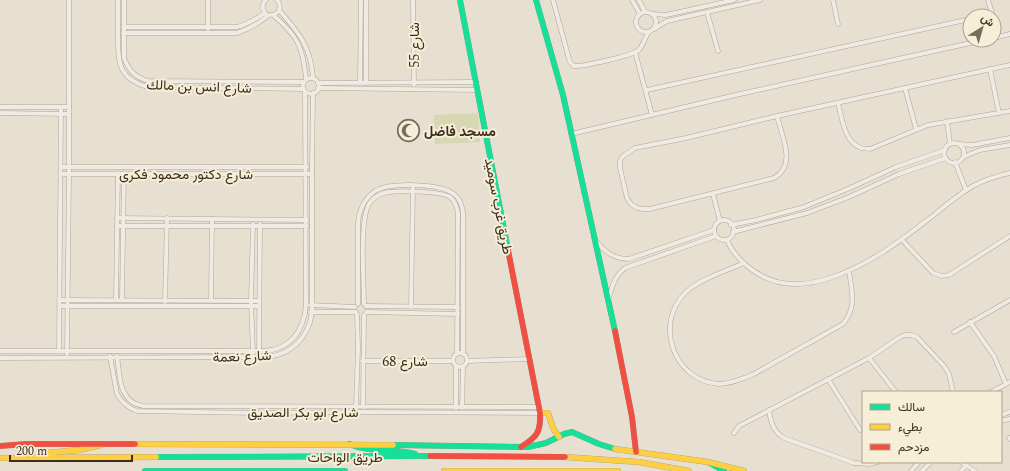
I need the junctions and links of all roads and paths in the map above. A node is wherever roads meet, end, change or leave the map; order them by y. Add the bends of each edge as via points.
1 (69, 0) edge
2 (118, 0) edge
3 (124, 0) edge
4 (208, 0) edge
5 (265, 0) edge
6 (284, 0) edge
7 (361, 0) edge
8 (366, 0) edge
9 (413, 0) edge
10 (460, 0) edge
11 (553, 0) edge
12 (632, 0) edge
13 (639, 0) edge
14 (734, 0) edge
15 (760, 0) edge
16 (833, 0) edge
17 (538, 1) edge
18 (278, 2) edge
19 (279, 10) junction
20 (645, 12) junction
21 (707, 12) junction
22 (269, 14) junction
23 (640, 14) junction
24 (652, 14) junction
25 (962, 21) edge
26 (838, 24) dead end
27 (118, 27) junction
28 (124, 28) junction
29 (208, 28) junction
30 (654, 29) junction
31 (118, 33) junction
32 (124, 33) junction
33 (648, 33) junction
34 (208, 34) junction
35 (962, 45) edge
36 (718, 51) dead end
37 (636, 52) junction
38 (1010, 65) edge
39 (990, 69) junction
40 (313, 78) junction
41 (305, 81) junction
42 (208, 82) junction
43 (476, 82) junction
44 (363, 83) junction
45 (414, 83) junction
46 (318, 86) junction
47 (208, 88) junction
48 (905, 88) junction
49 (363, 89) junction
50 (414, 89) junction
51 (304, 90) junction
52 (477, 90) junction
53 (647, 90) junction
54 (313, 93) junction
55 (838, 103) junction
56 (0, 107) edge
57 (61, 107) junction
58 (69, 107) junction
59 (1010, 111) edge
60 (0, 113) edge
61 (61, 113) junction
62 (999, 113) junction
63 (69, 114) junction
64 (652, 115) junction
65 (776, 116) junction
66 (947, 121) junction
67 (916, 129) junction
68 (571, 134) junction
69 (1010, 138) edge
70 (950, 144) junction
71 (959, 144) junction
72 (1010, 145) edge
73 (945, 150) junction
74 (946, 158) junction
75 (962, 158) junction
76 (955, 162) junction
77 (177, 166) junction
78 (61, 167) junction
79 (69, 167) junction
80 (306, 167) junction
81 (312, 167) junction
82 (118, 173) junction
83 (124, 173) junction
84 (1010, 173) edge
85 (61, 174) junction
86 (69, 174) junction
87 (178, 174) junction
88 (306, 174) junction
89 (312, 174) junction
90 (413, 186) junction
91 (437, 187) junction
92 (966, 190) junction
93 (412, 192) junction
94 (436, 193) junction
95 (713, 194) junction
96 (117, 218) junction
97 (123, 218) junction
98 (167, 218) junction
99 (212, 219) junction
100 (253, 219) junction
101 (260, 219) junction
102 (306, 220) junction
103 (311, 220) junction
104 (720, 221) junction
105 (458, 224) junction
106 (463, 224) junction
107 (732, 225) junction
108 (117, 226) junction
109 (123, 226) junction
110 (167, 226) junction
111 (212, 226) junction
112 (253, 226) junction
113 (260, 226) junction
114 (306, 226) junction
115 (311, 226) junction
116 (714, 230) junction
117 (733, 232) junction
118 (716, 236) junction
119 (1010, 236) edge
120 (726, 240) junction
121 (902, 240) junction
122 (596, 241) junction
123 (744, 263) junction
124 (849, 271) junction
125 (609, 298) junction
126 (68, 299) junction
127 (116, 299) junction
128 (122, 299) junction
129 (59, 300) junction
130 (165, 300) junction
131 (211, 300) junction
132 (1010, 300) edge
133 (252, 301) junction
134 (259, 301) junction
135 (306, 305) junction
136 (312, 305) junction
137 (357, 305) junction
138 (365, 305) junction
139 (59, 306) junction
140 (68, 306) junction
141 (252, 306) junction
142 (259, 306) junction
143 (165, 307) junction
144 (411, 307) junction
145 (457, 307) junction
146 (463, 308) junction
147 (305, 312) junction
148 (312, 312) junction
149 (356, 313) junction
150 (365, 313) junction
151 (457, 314) junction
152 (463, 314) junction
153 (970, 322) junction
154 (954, 332) dead end
155 (0, 351) edge
156 (59, 351) junction
157 (67, 351) junction
158 (109, 351) junction
159 (116, 351) junction
160 (259, 351) junction
161 (252, 352) junction
162 (457, 354) junction
163 (463, 354) junction
164 (59, 357) junction
165 (66, 357) junction
166 (110, 357) junction
167 (117, 357) junction
168 (0, 358) edge
169 (253, 358) junction
170 (259, 358) junction
171 (869, 358) junction
172 (529, 359) junction
173 (358, 361) junction
174 (364, 361) junction
175 (452, 361) junction
176 (467, 361) junction
177 (456, 367) junction
178 (463, 367) junction
179 (828, 379) junction
180 (1008, 383) edge
181 (895, 391) edge
182 (953, 391) edge
183 (993, 391) edge
184 (356, 406) junction
185 (363, 406) junction
186 (456, 406) junction
187 (462, 407) junction
188 (539, 410) junction
189 (769, 410) junction
190 (356, 412) junction
191 (364, 412) junction
192 (456, 412) junction
193 (462, 412) junction
194 (860, 430) dead end
195 (734, 433) dead end
196 (559, 437) junction
197 (101, 444) junction
198 (349, 444) junction
199 (0, 446) edge
200 (520, 447) junction
201 (636, 452) junction
202 (421, 456) junction
203 (25, 457) junction
204 (0, 458) edge
205 (708, 462) junction
206 (874, 463) edge
207 (918, 463) edge
208 (930, 463) edge
209 (962, 463) edge
210 (966, 466) junction
211 (145, 471) edge
212 (345, 471) edge
213 (444, 471) edge
214 (521, 471) edge
215 (609, 471) edge
216 (618, 471) edge
217 (688, 471) edge
218 (724, 471) edge
219 (744, 471) edge
220 (911, 471) edge
221 (922, 471) edge
222 (961, 471) edge
223 (976, 471) edge

1 - 58 street
2 - 27 street, شارع انس بن مالك
3 - 28 street, شارع انس بن مالك
4 - 29 street
5 - 22 street via 262,5
6 - 18 street
7 - 44 street
8 - 44 street
9 - 45 street, شارع 55
10 - 43 main road, طريق غرب سوميد
11 - 37 street via 572,64 578,66
12 - 23 street
13 - 20 street
14 - 24 street via 666,15
15 - 21 street
16 - 26 street
17 - 68 main road
18 - 19 street
19 - 22 street via 277,13
19 - 40 street via 305,43 312,62
20 - 23 street
20 - 24 street
21 - 30 street via 667,21
21 - 36 street
22 - 29 street via 237,27
22 - 34 street via 246,30 237,33
22 - 41 street via 290,31 300,46 305,62
23 - 33 street via 635,21 636,26 642,32
24 - 30 street via 656,21
25 - 53 street
27 - 28 street
27 - 31 street, شارع انس بن مالك
28 - 29 street
28 - 32 street, شارع انس بن مالك
29 - 34 street
30 - 33 street
31 - 32 street
31 - 47 street, شارع انس بن مالك via 122,69 138,84 148,87
32 - 34 street
32 - 42 street, شارع انس بن مالك via 124,58 133,74 140,79
33 - 37 street
35 - 64 street
37 - 53 street
38 - 39 street
39 - 48 street
39 - 62 street
40 - 41 street
40 - 46 street
41 - 42 street, شارع انس بن مالك
41 - 51 street
42 - 47 street
43 - 45 street
43 - 52 main road, طريق غرب سوميد
44 - 45 street
44 - 46 street
44 - 49 street
45 - 50 street, شارع 55
46 - 49 street
46 - 54 street
47 - 51 street, شارع انس بن مالك
48 - 55 street
48 - 67 street
49 - 50 street
50 - 52 street
51 - 54 street
51 - 80 street, شارع نعمة
52 - 172 main road, طريق غرب سوميد
53 - 64 street
54 - 81 street, شارع نعمة
55 - 65 street
55 - 67 street via 847,134 860,148 880,146
56 - 57 street
57 - 58 street
57 - 61 street
58 - 63 street
59 - 62 street
60 - 61 street
61 - 63 street
61 - 78 street
62 - 66 street
63 - 79 street
64 - 68 street
65 - 95 street via 787,161 780,174 766,181
65 - 95 street via 635,148 620,161 627,198 637,208 650,209
66 - 67 street
66 - 70 street
68 - 122 main road
69 - 71 street via 972,145
70 - 71 street
70 - 73 street
71 - 75 street via 963,149
72 - 75 street via 980,150
73 - 74 street
73 - 107 street via 896,167 804,207
74 - 76 street
74 - 117 street via 900,174 807,213
75 - 76 street
76 - 92 street
77 - 79 street, شارع دكتور محمود فكرى
77 - 80 street, شارع دكتور محمود فكرى
77 - 87 street
78 - 79 street, شارع دكتور محمود فكرى
78 - 85 street
79 - 86 street
80 - 81 street, شارع دكتور محمود فكرى
80 - 88 street, شارع نعمة
81 - 89 street, شارع نعمة
82 - 83 street, شارع دكتور محمود فكرى
82 - 86 street, شارع دكتور محمود فكرى
82 - 96 street
83 - 87 street, شارع دكتور محمود فكرى
83 - 97 street
84 - 92 street
85 - 86 street, شارع دكتور محمود فكرى
85 - 129 street
86 - 126 street
87 - 88 street, شارع دكتور محمود فكرى
88 - 89 street, شارع دكتور محمود فكرى
88 - 102 street, شارع نعمة
89 - 103 street, شارع نعمة
90 - 91 street
90 - 93 street
90 - 137 street via 383,188 372,194 364,204 357,227
91 - 94 street
91 - 106 street via 458,197 463,212
92 - 121 street
93 - 94 street
93 - 138 street via 384,193 377,196 369,205 364,228
93 - 144 street
94 - 105 street via 447,196 455,203
95 - 104 street
96 - 97 street
96 - 108 street
97 - 98 street
97 - 109 street
98 - 99 street
98 - 110 street
99 - 100 street
99 - 111 street
100 - 101 street
100 - 112 street
101 - 102 street
101 - 113 street
102 - 103 street
102 - 114 street, شارع نعمة
103 - 115 street, شارع نعمة
104 - 107 street
104 - 116 street
105 - 106 street
105 - 145 street
106 - 146 street
107 - 117 street
108 - 109 street
108 - 127 street
109 - 110 street
109 - 128 street
110 - 111 street
110 - 130 street
111 - 112 street
111 - 131 street
112 - 113 street
112 - 133 street
113 - 114 street
113 - 134 street
114 - 115 street
114 - 135 street, شارع نعمة
115 - 136 street, شارع نعمة
116 - 118 street
116 - 122 street via 629,259 609,254
117 - 120 street
118 - 120 street
118 - 125 street via 625,268 614,281
119 - 121 street via 949,275 942,276 933,273
120 - 123 street
121 - 124 street
122 - 125 main road
123 - 124 street via 766,278 796,284 811,283
123 - 124 street via 698,284 678,302 672,315 669,328 671,344 678,359 689,372 703,380 720,384 736,382 843,324 852,308
125 - 201 main road via 632,417
126 - 127 street
126 - 129 street
126 - 140 street
127 - 128 street
128 - 130 street
129 - 139 street
130 - 131 street
130 - 143 street
131 - 133 street
132 - 153 street
133 - 134 street
133 - 141 street
134 - 142 street
135 - 136 street
135 - 147 street, شارع نعمة
136 - 137 street
136 - 148 street, شارع نعمة
137 - 138 street
137 - 149 street
138 - 144 street
138 - 150 street
139 - 140 street
139 - 156 street
140 - 143 street
140 - 157 street
141 - 142 street
141 - 143 street
141 - 161 street
142 - 160 street
144 - 145 street
145 - 146 street
145 - 151 street
146 - 152 street
147 - 148 street
147 - 160 street, شارع نعمة via 299,331 290,342 277,349
148 - 149 street
148 - 170 street, شارع نعمة via 306,332 296,345 278,355
149 - 150 street
149 - 173 street
150 - 151 street
150 - 174 street
151 - 152 street
151 - 162 street
152 - 163 street
153 - 154 street
153 - 180 street via 994,356
155 - 156 street, شارع نعمة
156 - 157 street, شارع نعمة
156 - 164 street
157 - 158 street, شارع نعمة
157 - 165 street
158 - 159 street, شارع نعمة
158 - 166 street, شارع ابو بكر الصديق
159 - 161 street, شارع نعمة
159 - 167 street, شارع ابو بكر الصديق
160 - 161 street, شارع نعمة
160 - 170 street
161 - 169 street
162 - 163 street
162 - 175 street
163 - 176 street
164 - 165 street, شارع نعمة
164 - 168 street, شارع نعمة
165 - 166 street, شارع نعمة
166 - 167 street, شارع نعمة
166 - 190 street, شارع ابو بكر الصديق via 117,394 123,403 138,411
167 - 169 street, شارع نعمة
167 - 184 street, شارع ابو بكر الصديق via 123,392 131,402 139,405
169 - 170 street, شارع نعمة
171 - 179 street
171 - 181 street
171 - 182 street via 900,337 917,337 944,366
172 - 176 street
172 - 188 main road, طريق غرب سوميد
173 - 174 street, شارع 68
173 - 184 street
174 - 175 street, شارع 68
174 - 185 street
175 - 177 street
176 - 178 street
177 - 178 street
177 - 186 street
178 - 187 street
179 - 189 street
179 - 194 street
180 - 183 street
184 - 185 street, شارع ابو بكر الصديق
184 - 190 street
185 - 186 street, شارع ابو بكر الصديق
185 - 191 street
186 - 187 street, شارع ابو بكر الصديق
186 - 192 street
187 - 188 street, شارع ابو بكر الصديق
187 - 193 street
188 - 193 street, شارع ابو بكر الصديق
188 - 196 main road via 548,413
188 - 200 main road, طريق غرب سوميد via 538,434
189 - 195 street via 739,426
189 - 206 street via 772,426 784,438 854,463
190 - 191 street, شارع ابو بكر الصديق
191 - 192 street, شارع ابو بكر الصديق
192 - 193 street, شارع ابو بكر الصديق
196 - 200 main road via 540,445
196 - 201 main road via 575,433 603,446
197 - 198 main road
197 - 199 main road
197 - 203 main road via 84,449
198 - 200 main road
198 - 202 main road via 366,450 407,451
201 - 205 main road
202 - 203 main road, طريق الواحات
202 - 217 main road, طريق الواحات via 598,458
203 - 204 main road, طريق الواحات
205 - 218 main road
205 - 219 main road
207 - 220 street
208 - 221 street
209 - 210 street
210 - 222 street
210 - 223 street
211 - 212 main road, طريق الواحات
213 - 214 main road
214 - 215 main road
215 - 216 main road

